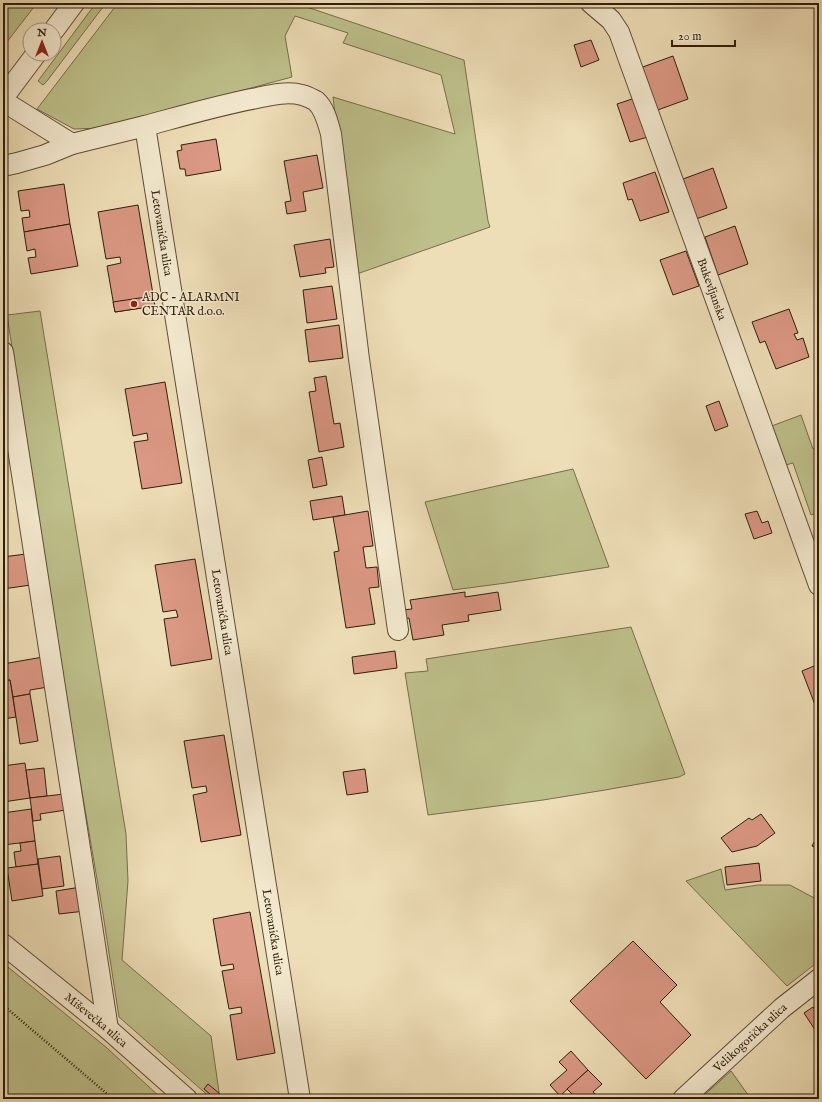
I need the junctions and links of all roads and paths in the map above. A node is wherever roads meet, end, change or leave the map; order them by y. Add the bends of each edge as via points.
1 (74, 3) edge
2 (591, 3) edge
3 (60, 22) edge
4 (30, 62) edge
5 (3, 100) edge
6 (145, 126) junction
7 (72, 144) junction
8 (3, 166) edge
9 (3, 352) edge
10 (819, 584) edge
11 (398, 630) dead end
12 (4, 940) edge
13 (819, 978) edge
14 (3, 1005) edge
15 (108, 1029) junction
16 (113, 1099) edge
17 (187, 1099) edge
18 (300, 1099) edge
19 (683, 1099) edge

1 - 3 street
2 - 10 street, Bukevljanska via 611,20 619,32
4 - 5 street
5 - 7 street
6 - 7 street
6 - 11 street via 200,110 275,94 302,94 309,97 317,102 327,118
6 - 18 street, Letovanićka ulica
7 - 8 street via 45,155
9 - 15 street
12 - 15 street, Miševečka ulica
13 - 19 street, Velikogorička ulica via 782,1008
14 - 16 path
15 - 17 street, Miševečka ulica

